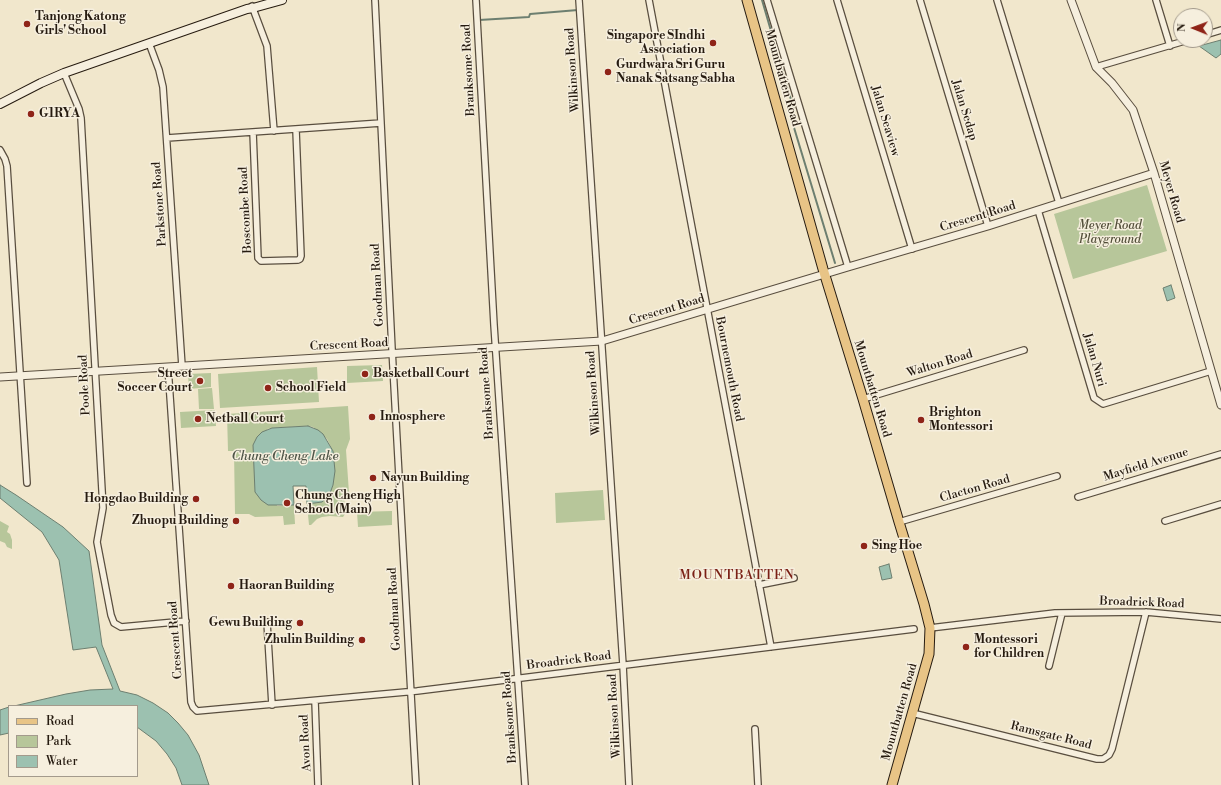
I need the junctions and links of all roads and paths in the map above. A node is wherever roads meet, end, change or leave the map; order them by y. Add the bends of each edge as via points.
1 (266, 0) edge
2 (282, 0) edge
3 (375, 0) edge
4 (476, 0) edge
5 (579, 0) edge
6 (649, 0) edge
7 (747, 0) edge
8 (767, 0) edge
9 (837, 0) edge
10 (920, 0) edge
11 (997, 0) edge
12 (1071, 0) edge
13 (1156, 0) edge
14 (250, 7) junction
15 (149, 43) junction
16 (1173, 45) edge
17 (1170, 46) junction
18 (1096, 68) junction
19 (64, 73) junction
20 (0, 104) edge
21 (381, 123) junction
22 (296, 130) junction
23 (274, 131) junction
24 (253, 132) junction
25 (167, 138) junction
26 (0, 150) edge
27 (1154, 173) junction
28 (1059, 203) junction
29 (1038, 210) junction
30 (988, 226) junction
31 (912, 248) junction
32 (848, 266) junction
33 (825, 274) junction
34 (707, 310) junction
35 (602, 341) junction
36 (495, 348) junction
37 (1024, 350) dead end
38 (392, 354) junction
39 (182, 366) junction
40 (168, 367) junction
41 (96, 371) junction
42 (1211, 371) junction
43 (20, 376) junction
44 (0, 377) edge
45 (863, 399) junction
46 (1221, 405) edge
47 (1221, 454) edge
48 (1057, 476) dead end
49 (27, 483) dead end
50 (1078, 497) dead end
51 (1221, 504) edge
52 (1165, 521) dead end
53 (899, 522) junction
54 (794, 578) dead end
55 (759, 585) junction
56 (1146, 612) junction
57 (1062, 613) junction
58 (1221, 619) edge
59 (186, 621) junction
60 (267, 622) dead end
61 (930, 628) junction
62 (914, 629) dead end
63 (771, 647) junction
64 (623, 665) junction
65 (1049, 666) dead end
66 (518, 679) junction
67 (411, 691) junction
68 (315, 701) junction
69 (272, 705) junction
70 (203, 711) joint
71 (912, 713) junction
72 (755, 729) dead end
73 (318, 785) edge
74 (416, 785) edge
75 (525, 785) edge
76 (629, 785) edge
77 (758, 785) edge
78 (892, 785) edge

1 - 14 main road
2 - 14 main road
3 - 21 street, Goodman Road
4 - 36 street, Branksome Road
5 - 35 street, Wilkinson Road
6 - 34 street, Bournemouth Road
7 - 33 main road, Mountbatten Road
8 - 32 street, Mountbatten Road
9 - 31 street, Jalan Seaview
10 - 30 street, Jalan Sedap
11 - 28 street
12 - 18 street, Meyer Road
13 - 17 street
14 - 15 main road
14 - 23 street via 267,46
15 - 19 main road
15 - 25 street, Parkstone Road via 162,79
16 - 17 street
17 - 18 street
18 - 27 street, Meyer Road via 1112,83 1133,110
19 - 20 main road
19 - 41 street, Poole Road via 81,118
21 - 22 street
21 - 38 street, Goodman Road
22 - 23 street
22 - 24 street, Boscombe Road via 301,256 298,260 262,261 258,258
23 - 24 street
24 - 25 street
25 - 39 street, Parkstone Road
26 - 43 street via 7,166
27 - 28 street, Crescent Road
27 - 42 street, Meyer Road
28 - 29 street, Crescent Road
29 - 30 street, Crescent Road
29 - 42 street, Jalan Nuri via 1094,398 1104,404
30 - 31 street, Crescent Road
31 - 32 street, Crescent Road
32 - 33 street, Crescent Road
33 - 34 street, Crescent Road
33 - 45 main road, Mountbatten Road
34 - 35 street, Crescent Road
34 - 55 street, Bournemouth Road
35 - 36 street, Crescent Road
35 - 64 street, Wilkinson Road
36 - 38 street, Crescent Road
36 - 66 street, Branksome Road
37 - 45 street, Walton Road
38 - 39 street, Crescent Road
38 - 67 street, Goodman Road
39 - 40 street, Crescent Road
40 - 41 street, Crescent Road
40 - 59 street, Crescent Road
41 - 43 street, Crescent Road
41 - 59 street, Poole Road via 103,508 98,542 112,620 121,627
42 - 46 street, Meyer Road
43 - 44 street, Crescent Road
43 - 49 street
45 - 53 main road, Mountbatten Road
47 - 50 street, Mayfield Avenue
48 - 53 street, Clacton Road
51 - 52 street
53 - 61 main road, Mountbatten Road
54 - 55 street
55 - 63 street, Bournemouth Road
56 - 57 street, Broadrick Road
56 - 58 street, Broadrick Road
56 - 71 street, Ramsgate Road via 1112,749 1103,759
57 - 61 street, Broadrick Road
57 - 65 street
59 - 70 street, Crescent Road via 191,705
60 - 69 street
61 - 71 main road, Mountbatten Road via 929,654
62 - 63 street, Broadrick Road
63 - 64 street, Broadrick Road
64 - 66 street, Broadrick Road
64 - 76 street, Wilkinson Road
66 - 67 street, Broadrick Road
66 - 75 street, Branksome Road
67 - 68 street, Broadrick Road
67 - 74 street, Goodman Road
68 - 69 street, Broadrick Road
68 - 73 street, Avon Road
69 - 70 street, Broadrick Road
71 - 78 main road, Mountbatten Road
72 - 77 street

